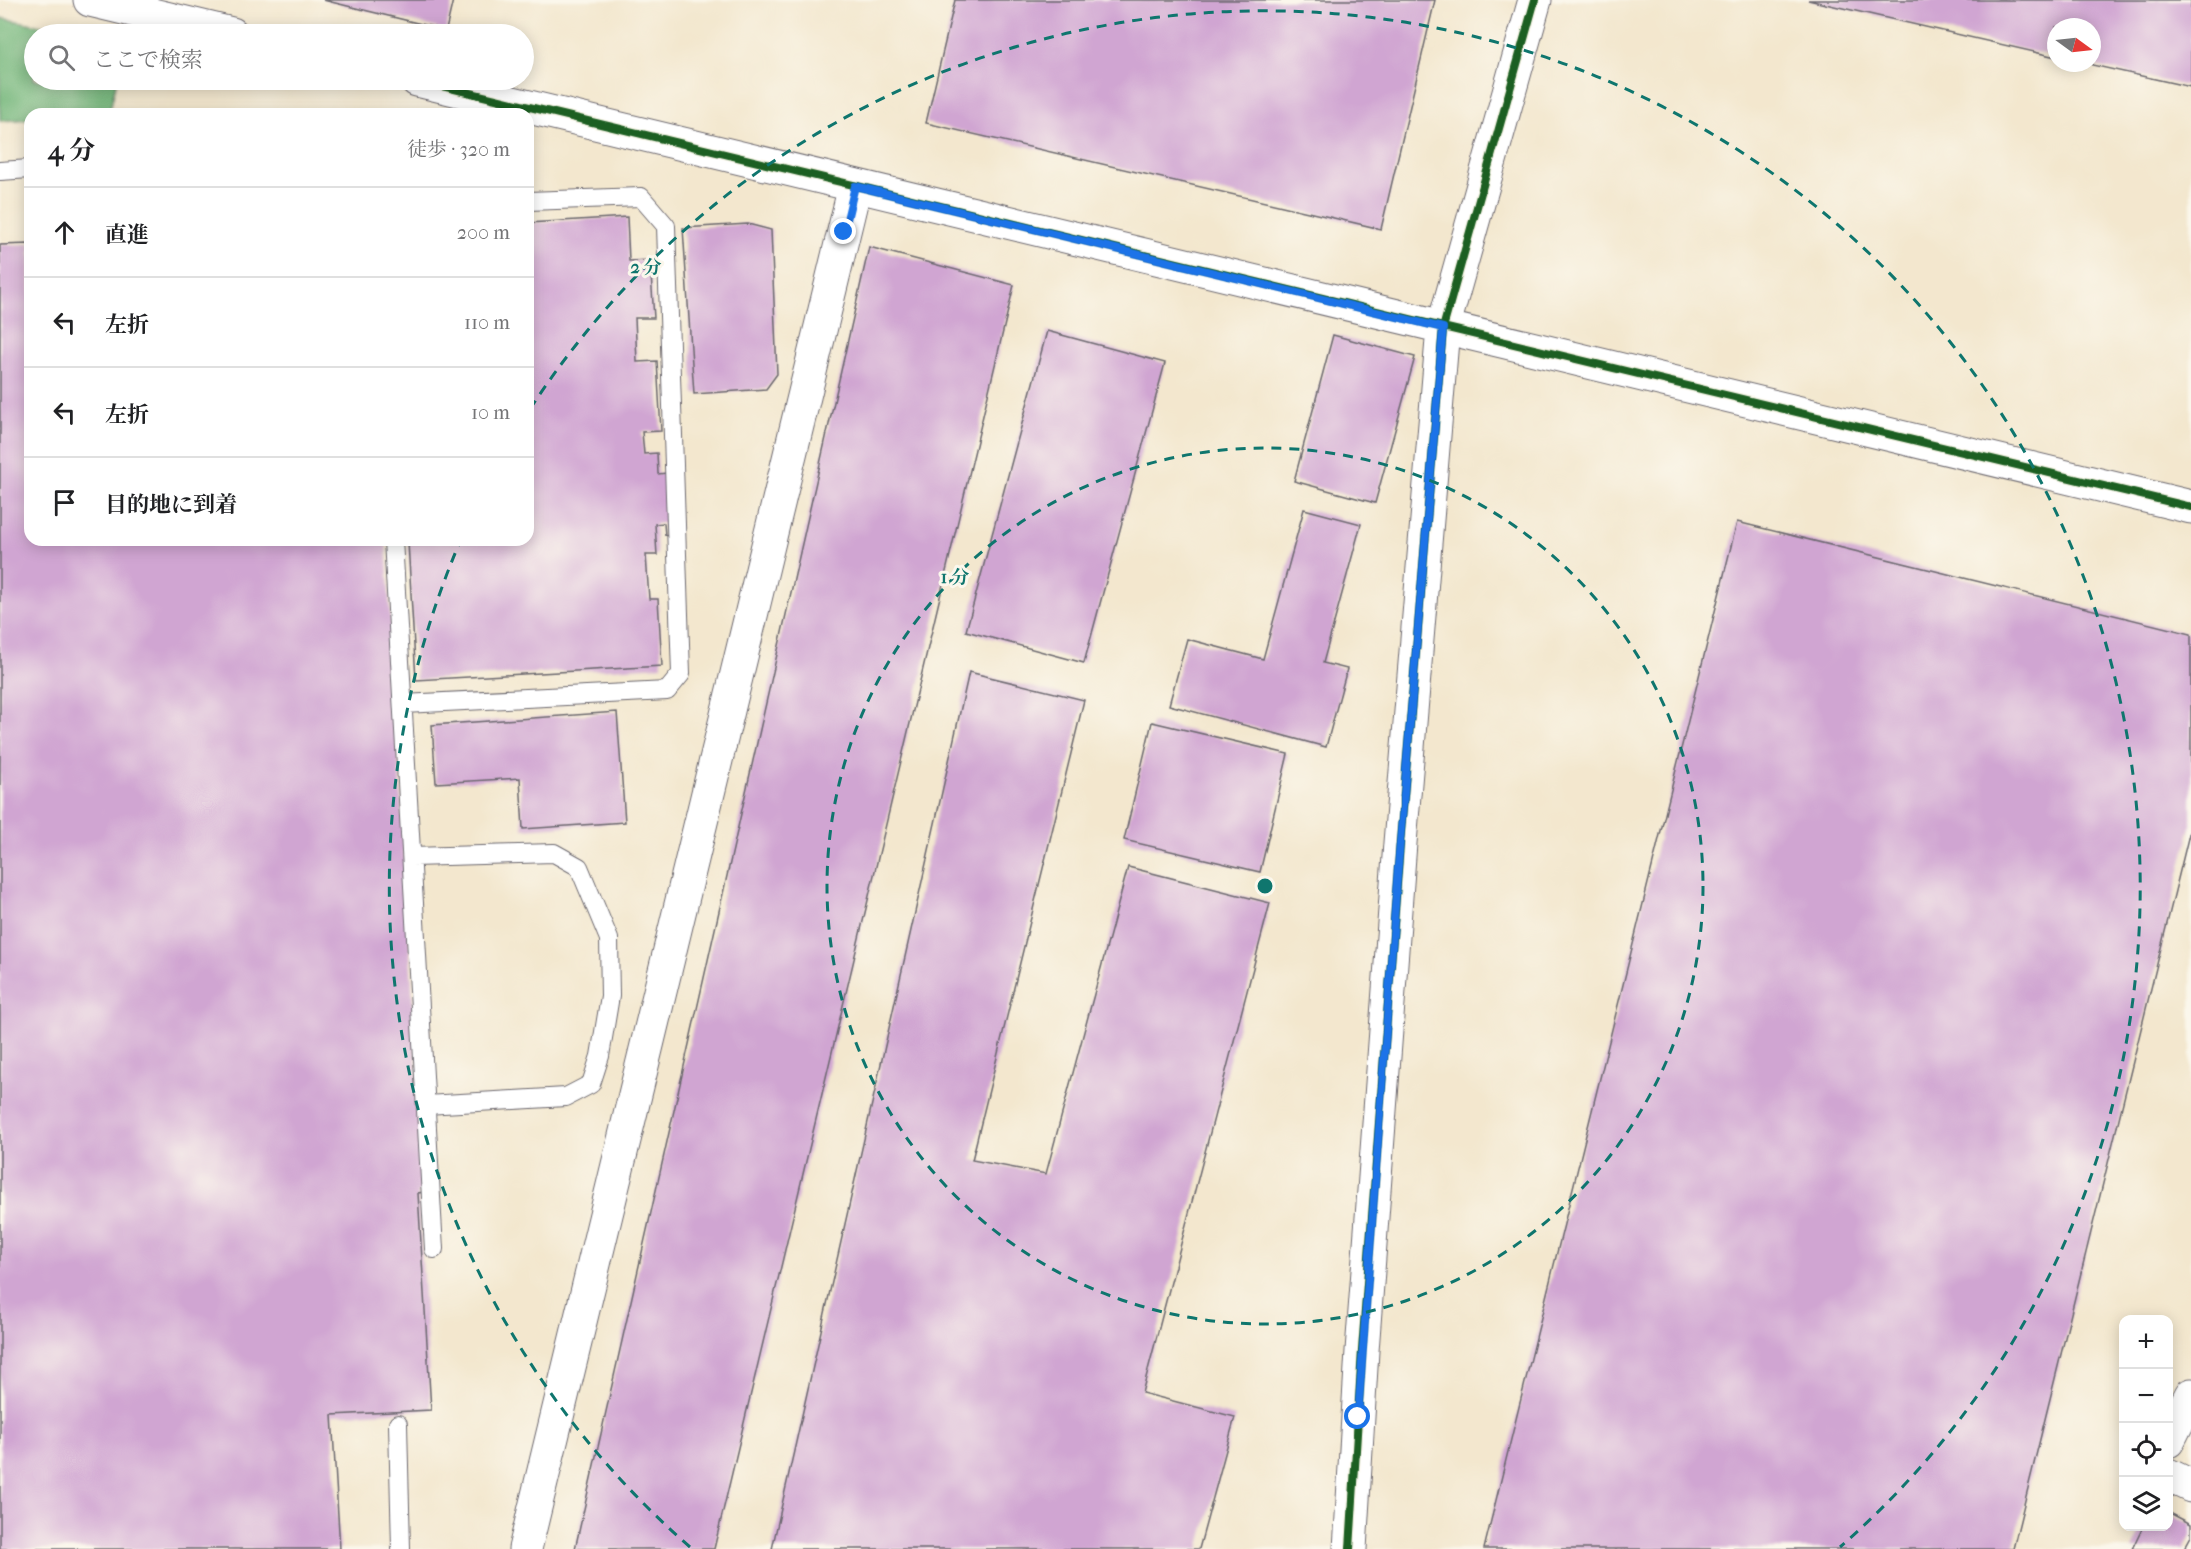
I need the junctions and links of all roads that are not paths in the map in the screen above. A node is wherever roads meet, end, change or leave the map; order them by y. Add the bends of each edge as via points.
1 (90, 0) edge
2 (1535, 0) edge
3 (190, 24) edge
4 (458, 90) edge
5 (533, 108) edge
6 (534, 108) edge
7 (24, 170) edge
8 (0, 171) edge
9 (855, 186) junction
10 (534, 201) edge
11 (1443, 328) junction
12 (2191, 507) edge
13 (393, 546) edge
14 (403, 704) junction
15 (412, 857) junction
16 (426, 1105) junction
17 (434, 1249) dead end
18 (2191, 1395) edge
19 (398, 1424) dead end
20 (2173, 1433) edge
21 (2173, 1477) edge
22 (2191, 1486) edge
23 (401, 1549) edge
24 (525, 1549) edge
25 (1350, 1549) edge

1 - 3 street
2 - 11 street
4 - 5 street
6 - 9 street
7 - 8 lane
9 - 11 street
9 - 24 street
10 - 14 lane via 641,197 666,226 681,674 667,691
11 - 12 street
11 - 25 street via 1397,879
13 - 14 lane
14 - 15 lane
15 - 16 lane
15 - 16 lane via 554,853 579,867 609,939 610,996 591,1084 566,1097
16 - 17 lane
18 - 20 street
19 - 23 lane
21 - 22 street

